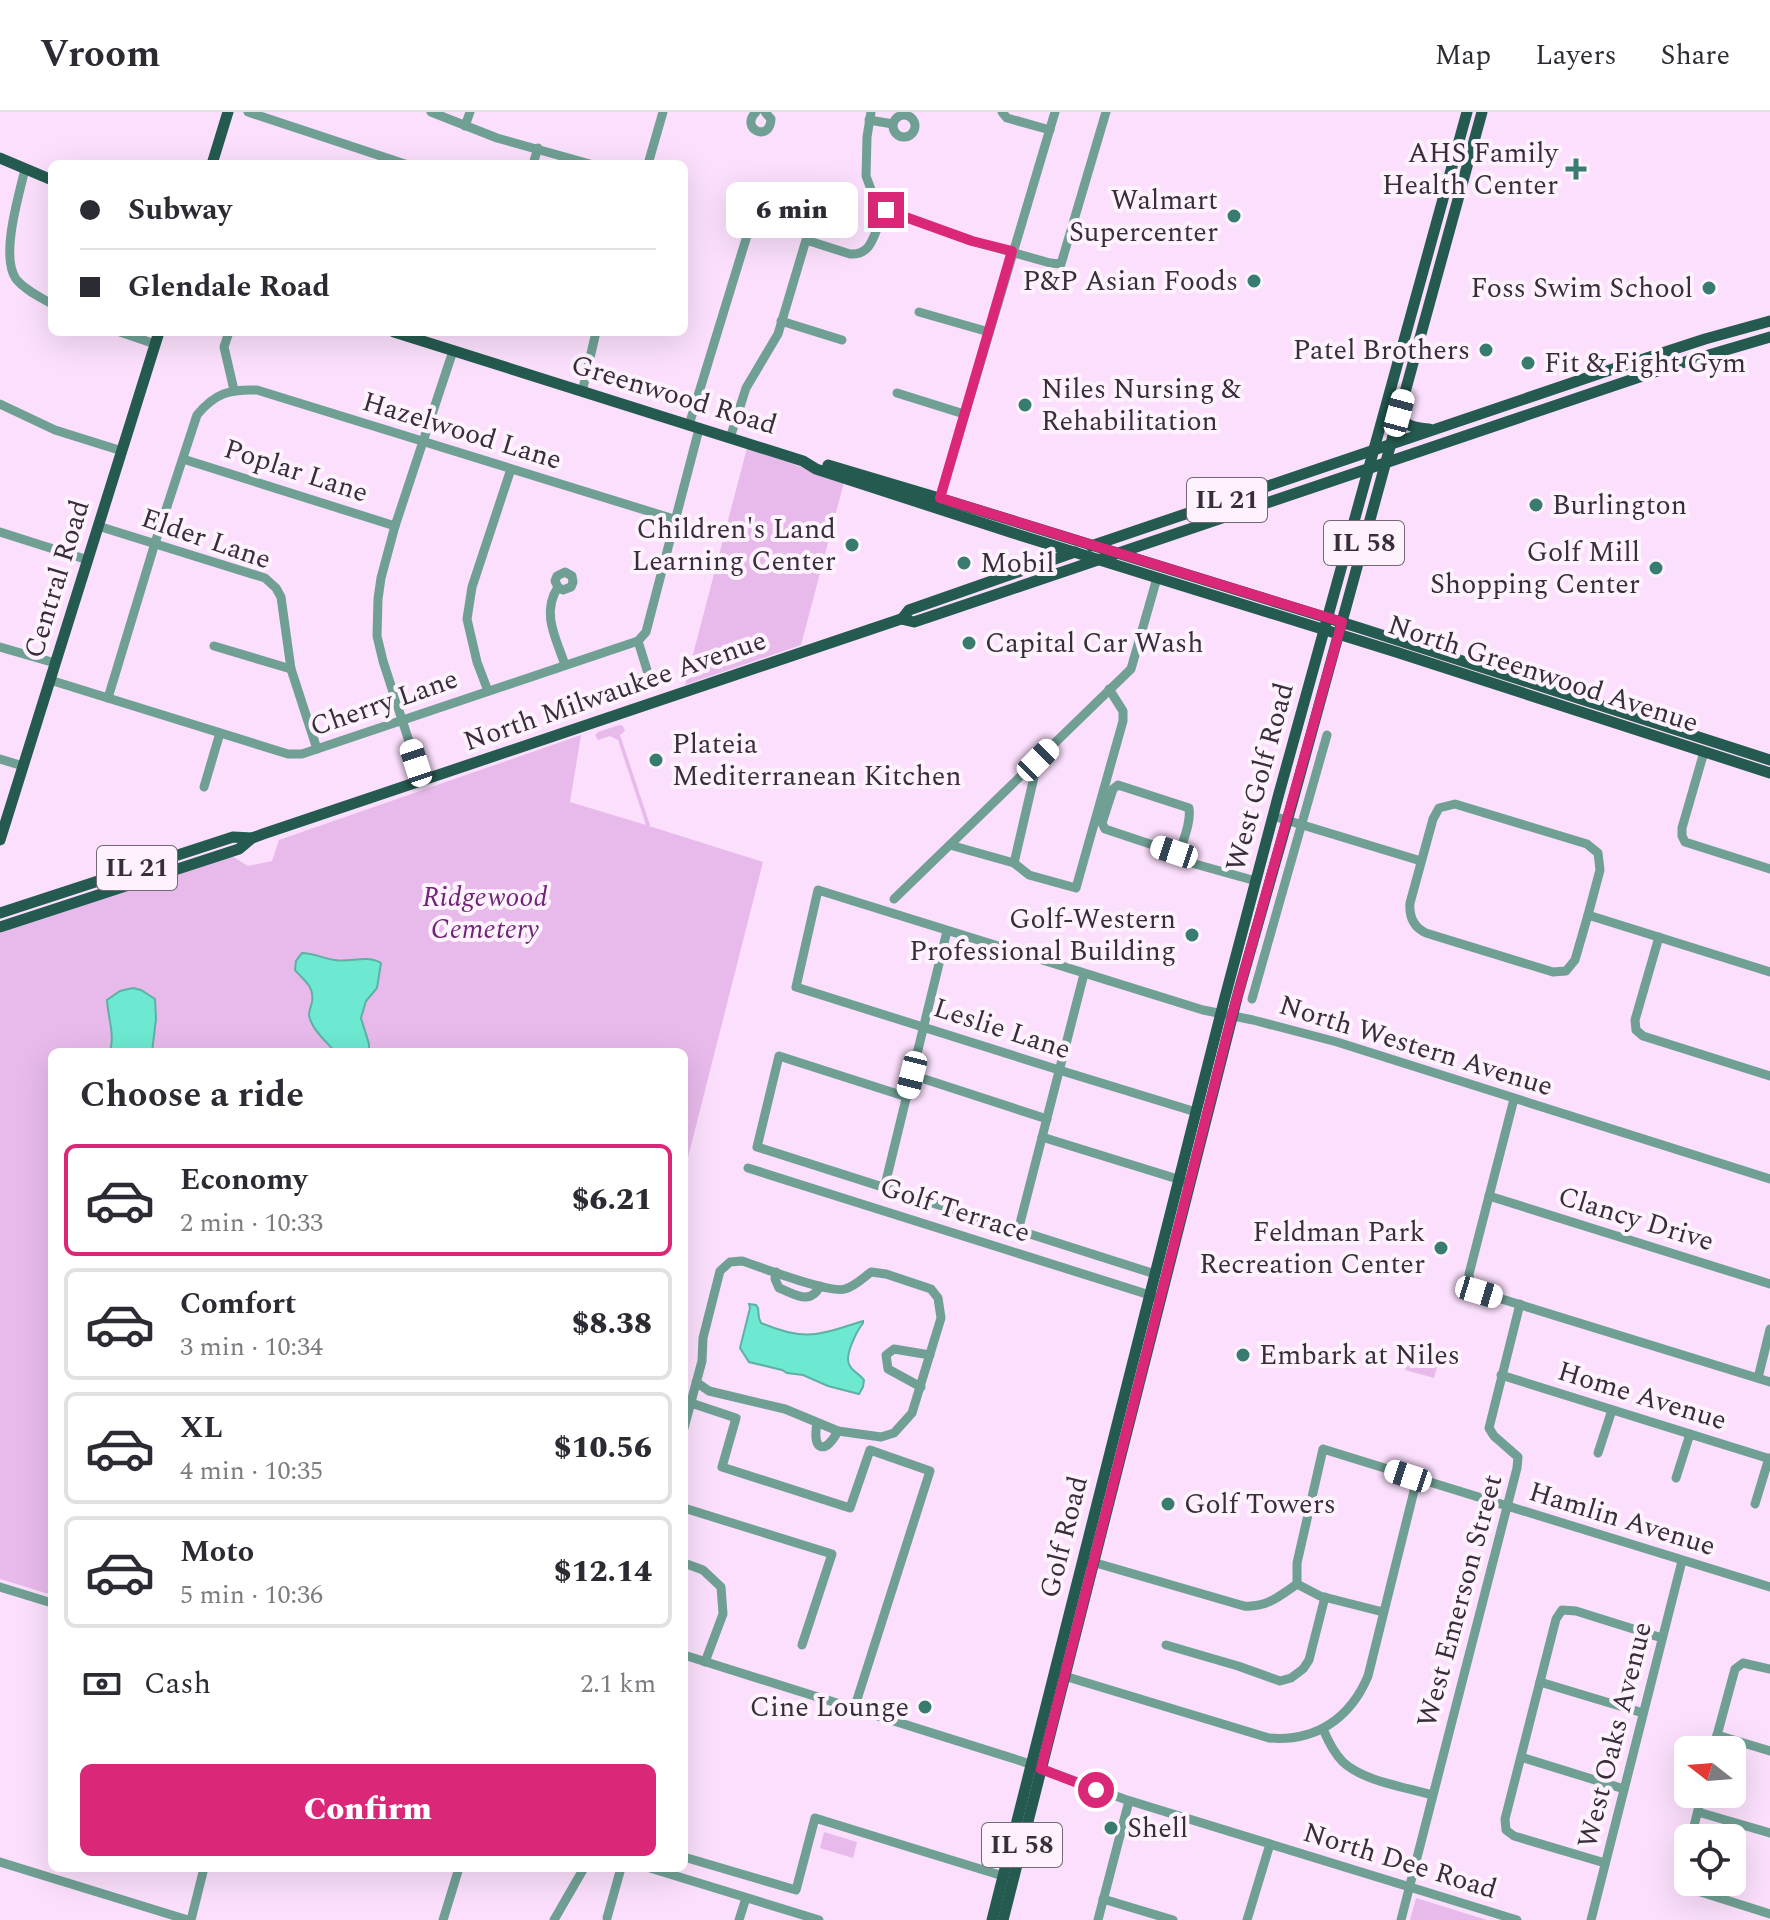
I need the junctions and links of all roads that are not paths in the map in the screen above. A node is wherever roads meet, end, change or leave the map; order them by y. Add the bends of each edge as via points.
1 (225, 112) edge
2 (248, 112) edge
3 (431, 112) edge
4 (470, 112) edge
5 (663, 112) edge
6 (756, 112) edge
7 (765, 112) edge
8 (1002, 112) edge
9 (1055, 112) edge
10 (1106, 112) edge
11 (1467, 112) edge
12 (1482, 112) edge
13 (870, 116) edge
14 (893, 124) dead end
15 (465, 126) junction
16 (1050, 130) junction
17 (538, 148) junction
18 (0, 158) edge
19 (213, 160) edge
20 (393, 160) edge
21 (534, 160) edge
22 (577, 160) edge
23 (649, 160) edge
24 (25, 169) junction
25 (48, 178) edge
26 (761, 190) dead end
27 (886, 210) junction
28 (1012, 251) junction
29 (48, 301) edge
30 (919, 312) dead end
31 (781, 321) junction
32 (1770, 321) edge
33 (989, 332) junction
34 (132, 336) edge
35 (158, 336) edge
36 (228, 336) edge
37 (409, 336) edge
38 (595, 336) edge
39 (1770, 337) edge
40 (842, 340) dead end
41 (155, 344) junction
42 (453, 351) junction
43 (583, 388) dead end
44 (234, 390) junction
45 (897, 393) dead end
46 (0, 404) edge
47 (1399, 413) junction
48 (964, 414) junction
49 (694, 427) junction
50 (1434, 430) junction
51 (730, 438) junction
52 (424, 443) junction
53 (1391, 444) junction
54 (1374, 450) junction
55 (122, 451) junction
56 (183, 459) junction
57 (803, 461) junction
58 (1386, 463) junction
59 (511, 469) junction
60 (1369, 469) junction
61 (940, 498) junction
62 (677, 520) junction
63 (98, 526) junction
64 (395, 526) junction
65 (0, 532) edge
66 (1035, 540) junction
67 (155, 543) junction
68 (1150, 543) junction
69 (1093, 546) junction
70 (1074, 552) junction
71 (1118, 554) junction
72 (88, 560) junction
73 (1099, 560) junction
74 (1042, 563) junction
75 (1157, 572) junction
76 (558, 587) dead end
77 (1348, 600) junction
78 (902, 619) junction
79 (1298, 621) junction
80 (1326, 624) junction
81 (1340, 628) junction
82 (1360, 628) junction
83 (638, 641) junction
84 (1374, 645) junction
85 (214, 646) dead end
86 (0, 647) edge
87 (1318, 652) junction
88 (55, 663) junction
89 (565, 665) junction
90 (291, 669) junction
91 (1328, 671) junction
92 (50, 680) junction
93 (651, 683) dead end
94 (1109, 689) junction
95 (488, 691) junction
96 (108, 698) junction
97 (402, 720) junction
98 (220, 733) junction
99 (1327, 735) dead end
100 (317, 749) junction
101 (1704, 752) junction
102 (0, 759) edge
103 (1038, 760) junction
104 (1770, 760) edge
105 (416, 763) dead end
106 (23, 766) junction
107 (1770, 773) edge
108 (204, 787) dead end
109 (1273, 816) junction
110 (1287, 820) junction
111 (1302, 824) junction
112 (252, 838) junction
113 (0, 840) edge
114 (950, 845) junction
115 (1179, 855) junction
116 (1421, 861) junction
117 (1014, 863) junction
118 (1770, 869) edge
119 (1256, 881) junction
120 (894, 899) dead end
121 (0, 913) edge
122 (1588, 915) junction
123 (0, 927) edge
124 (947, 931) junction
125 (1659, 937) junction
126 (1770, 972) edge
127 (1084, 974) junction
128 (796, 987) joint
129 (1252, 999) dead end
130 (1226, 1014) junction
131 (923, 1027) junction
132 (1059, 1070) junction
133 (912, 1075) junction
134 (1770, 1076) edge
135 (907, 1097) junction
136 (1514, 1099) junction
137 (1196, 1112) junction
138 (1047, 1119) junction
139 (1042, 1137) junction
140 (748, 1168) dead end
141 (1770, 1179) edge
142 (1184, 1181) junction
143 (884, 1189) junction
144 (1489, 1196) junction
145 (1018, 1231) junction
146 (776, 1272) junction
147 (1155, 1274) junction
148 (1770, 1284) edge
149 (820, 1286) junction
150 (1155, 1297) junction
151 (1520, 1304) junction
152 (1770, 1329) edge
153 (930, 1355) junction
154 (1501, 1375) junction
155 (1758, 1378) junction
156 (696, 1382) junction
157 (1770, 1382) edge
158 (921, 1387) junction
159 (691, 1403) junction
160 (1612, 1410) junction
161 (688, 1414) edge
162 (817, 1423) junction
163 (838, 1431) junction
164 (1690, 1434) junction
165 (1598, 1453) dead end
166 (1109, 1457) joint
167 (1770, 1459) edge
168 (1676, 1478) dead end
169 (1417, 1479) junction
170 (1755, 1504) dead end
171 (1508, 1506) junction
172 (688, 1509) edge
173 (1088, 1560) junction
174 (1682, 1561) junction
175 (688, 1564) edge
176 (1297, 1584) junction
177 (0, 1587) edge
178 (1770, 1587) edge
179 (1325, 1597) junction
180 (48, 1602) edge
181 (1383, 1612) junction
182 (1065, 1629) joint
183 (1662, 1638) junction
184 (802, 1645) dead end
185 (1166, 1645) dead end
186 (688, 1656) edge
187 (705, 1662) junction
188 (1770, 1669) edge
189 (1060, 1675) junction
190 (1540, 1682) junction
191 (854, 1709) junction
192 (1643, 1713) junction
193 (1323, 1729) junction
194 (1717, 1735) joint
195 (1770, 1751) edge
196 (1521, 1757) junction
197 (1036, 1767) junction
198 (1624, 1789) junction
199 (1432, 1795) junction
200 (1129, 1801) junction
201 (1699, 1808) edge
202 (1698, 1812) junction
203 (1695, 1824) edge
204 (1770, 1833) edge
205 (1270, 1844) junction
206 (688, 1858) edge
207 (0, 1862) edge
208 (1605, 1863) junction
209 (203, 1872) edge
210 (458, 1872) edge
211 (582, 1872) edge
212 (620, 1872) edge
213 (663, 1872) edge
214 (1003, 1876) junction
215 (1409, 1887) junction
216 (1711, 1896) edge
217 (746, 1898) junction
218 (1103, 1899) junction
219 (1770, 1914) edge
220 (607, 1918) dead end
221 (189, 1920) edge
222 (443, 1920) edge
223 (554, 1920) edge
224 (739, 1920) edge
225 (819, 1920) edge
226 (992, 1920) edge
227 (1003, 1920) edge
228 (1098, 1920) edge
229 (1173, 1920) edge
230 (1247, 1920) edge
231 (1401, 1920) edge
232 (1517, 1920) edge
233 (1591, 1920) edge

1 - 19 main road
2 - 20 street
3 - 15 street
4 - 15 street
5 - 23 street
6 - 7 street via 750,123 760,132 771,125
8 - 16 street
9 - 16 street
10 - 28 street via 1061,264
11 - 54 main road, West Golf Road / IL 58
12 - 47 main road, West Golf Road / IL 58
13 - 14 street
13 - 27 street via 866,176
15 - 17 street
16 - 28 street
17 - 21 street
17 - 22 street
18 - 24 main road
24 - 25 main road
24 - 29 street via 9,260 16,278
26 - 49 street
27 - 28 street
27 - 31 street via 869,248 857,255 806,240
28 - 33 street
30 - 33 street
31 - 40 street
31 - 51 street via 746,388
32 - 50 main road, North Milwaukee Avenue / IL 21
33 - 48 street
34 - 41 street
35 - 41 main road, Central Road
36 - 44 street via 224,347
37 - 42 main road, Greenwood Road
38 - 43 street
39 - 58 main road, North Milwaukee Avenue / IL 21
41 - 55 main road, Central Road
42 - 49 main road, Greenwood Road
42 - 52 street
44 - 52 street, Hazelwood Lane via 257,390
44 - 56 street via 207,402 197,415
45 - 48 street
46 - 55 street via 55,430
47 - 50 main road via 1410,426
47 - 53 main road, West Golf Road / IL 58
48 - 61 street
49 - 51 main road, Greenwood Road
49 - 62 street
50 - 53 main road, North Milwaukee Avenue / IL 21
51 - 57 main road, Greenwood Road
52 - 59 street, Hazelwood Lane
52 - 64 street
53 - 54 main road, North Milwaukee Avenue / IL 21
53 - 58 main road, West Golf Road / IL 58
54 - 60 main road, West Golf Road / IL 58
54 - 69 main road, North Milwaukee Avenue / IL 21
55 - 63 main road, Central Road
56 - 64 street, Poplar Lane
56 - 67 street
57 - 61 main road, North Greenwood Avenue
57 - 66 main road, North Greenwood Avenue
58 - 60 main road, North Milwaukee Avenue / IL 21
58 - 77 main road, West Golf Road / IL 58
59 - 62 street, Hazelwood Lane
59 - 95 street via 472,587 467,619
60 - 68 main road, North Milwaukee Avenue / IL 21
60 - 80 main road, West Golf Road / IL 58
61 - 69 main road, North Greenwood Avenue
62 - 83 street via 646,632
63 - 67 street, Elder Lane
63 - 72 main road, Central Road
64 - 97 street via 381,578 377,636
65 - 72 street
66 - 70 main road, North Greenwood Avenue
66 - 74 main road via 1044,550
67 - 90 street, Elder Lane via 265,578 276,588
67 - 96 street
68 - 71 main road, North Milwaukee Avenue / IL 21
68 - 75 main road via 1149,558
69 - 70 main road, North Milwaukee Avenue / IL 21
69 - 71 main road, North Greenwood Avenue
70 - 73 main road, North Greenwood Avenue
70 - 74 main road, North Milwaukee Avenue / IL 21
71 - 73 main road, North Milwaukee Avenue / IL 21
71 - 75 main road, North Greenwood Avenue
72 - 88 main road, Central Road
73 - 75 main road, North Greenwood Avenue
73 - 78 main road, North Milwaukee Avenue / IL 21 via 914,622
74 - 78 main road, North Milwaukee Avenue / IL 21 via 909,610
75 - 79 main road, North Greenwood Avenue
75 - 80 main road, North Greenwood Avenue
75 - 94 street via 1132,668
76 - 89 street via 549,618
77 - 81 main road, West Golf Road / IL 58
77 - 82 main road
78 - 112 main road, North Milwaukee Avenue
79 - 80 main road, North Greenwood Avenue
79 - 87 main road
80 - 81 main road, North Greenwood Avenue
80 - 87 main road, West Golf Road / IL 58
81 - 82 main road, North Greenwood Avenue
81 - 84 main road, North Greenwood Avenue
81 - 91 main road, West Golf Road / IL 58
82 - 104 main road, North Greenwood Avenue
83 - 89 street, Cherry Lane
83 - 93 street
84 - 91 main road via 1345,644
84 - 101 main road, North Greenwood Avenue
85 - 90 street
86 - 88 street
87 - 109 main road, West Golf Road / IL 58
88 - 92 main road, Central Road
89 - 95 street, Cherry Lane
90 - 100 street, Elder Lane
91 - 110 main road, West Golf Road / IL 58
92 - 96 street, Cherry Lane
92 - 106 main road, Central Road
94 - 103 street
94 - 117 street via 1123,711 1123,721 1076,888 1029,875
95 - 97 street, Cherry Lane
96 - 98 street, Cherry Lane
97 - 100 street, Cherry Lane
97 - 105 street
98 - 100 street, Cherry Lane via 288,754
98 - 108 street
99 - 111 street
101 - 107 main road, North Greenwood Avenue
101 - 118 street via 1682,828 1685,842
102 - 106 street
103 - 114 street
103 - 117 street
106 - 113 main road, Central Road
109 - 110 street
109 - 119 main road, West Golf Road / IL 58
110 - 111 street
110 - 130 main road, West Golf Road / IL 58
111 - 116 street
111 - 129 street
112 - 121 main road, IL 21 via 233,837
112 - 123 main road, IL 21 via 239,849
114 - 117 street
114 - 120 street
115 - 115 street via 1105,829 1102,823 1113,789 1118,785 1189,808
115 - 119 street
116 - 122 street via 1409,911 1426,933 1559,973 1575,960
116 - 122 street via 1435,813 1455,804 1587,844 1600,860
119 - 130 main road, West Golf Road / IL 58
122 - 125 street
124 - 127 street, North Western Avenue
124 - 128 street, North Western Avenue via 818,890
124 - 131 street
125 - 126 street
125 - 134 street via 1636,1030
127 - 130 street, North Western Avenue
127 - 132 street
128 - 131 street, Leslie Lane
130 - 136 street, North Western Avenue via 1337,1042
130 - 137 main road, West Golf Road / IL 58
130 - 142 main road, West Golf Road / IL 58
131 - 132 street, Leslie Lane
131 - 133 street
132 - 137 street, Leslie Lane
132 - 138 street
133 - 135 street
133 - 138 street
135 - 143 street
135 - 143 street via 779,1056 757,1147
136 - 141 street, North Western Avenue
136 - 144 street
137 - 142 main road, West Golf Road / IL 58
138 - 139 street
139 - 142 street
139 - 145 street
140 - 150 street, Golf Terrace
142 - 147 main road, West Golf Road / IL 58
142 - 150 main road, West Golf Road / IL 58
143 - 145 street
144 - 148 street, Clancy Drive
144 - 151 street via 1470,1285
145 - 147 street
146 - 149 street
146 - 149 street via 776,1286 801,1296 814,1297
146 - 156 street via 742,1261 730,1262 720,1271
147 - 150 main road, West Golf Road / IL 58
149 - 153 street via 842,1291 871,1272 931,1289 941,1318
150 - 166 main road, West Golf Road / IL 58
150 - 173 main road, West Golf Road / IL 58
151 - 154 street, West Emerson Street
151 - 155 street
152 - 155 street
153 - 158 street
153 - 158 street via 894,1349 886,1355 888,1369
154 - 160 street, Home Avenue
154 - 171 street, West Emerson Street via 1489,1428 1518,1457
155 - 157 street
156 - 159 street
156 - 162 street via 709,1391 785,1409
158 - 163 street via 912,1413 894,1433 881,1437
159 - 161 street
159 - 191 street via 736,1418 722,1467 850,1508 870,1450 930,1471
160 - 164 street, Home Avenue
160 - 165 street
162 - 163 street
162 - 163 street via 815,1442 822,1447
164 - 167 street, Home Avenue
164 - 168 street
166 - 173 main road, Golf Road / IL 58
167 - 170 street
169 - 171 street, Hamlin Avenue
169 - 176 street, Hamlin Avenue via 1323,1449
169 - 181 street
171 - 174 street, Hamlin Avenue
171 - 199 street, West Emerson Street
172 - 184 street via 832,1554
173 - 176 street via 1244,1606 1265,1604
173 - 182 main road, Golf Road / IL 58
173 - 189 main road, West Golf Road / IL 58
174 - 178 street, Hamlin Avenue
174 - 183 street, West Oaks Avenue
175 - 187 street via 721,1587 723,1614
176 - 179 street
177 - 180 street
179 - 181 street
179 - 185 street via 1309,1660 1291,1678 1280,1681
181 - 193 street via 1363,1689
182 - 189 main road, West Golf Road / IL 58
183 - 190 street via 1562,1610
183 - 192 street, West Oaks Avenue
186 - 187 street, North Dee Road
187 - 191 street, North Dee Road
188 - 194 street via 1738,1665
189 - 193 street via 1269,1738 1290,1739
189 - 197 main road, West Golf Road / IL 58
190 - 192 street
190 - 196 street
191 - 197 street, North Dee Road
192 - 198 street, West Oaks Avenue
193 - 199 street via 1351,1768
194 - 195 street
196 - 198 street
196 - 208 street via 1506,1830
197 - 200 street, North Dee Road
197 - 214 main road, West Golf Road / IL 58
197 - 227 main road, West Golf Road / IL 58
198 - 208 street, West Oaks Avenue
199 - 215 street, West Emerson Street
200 - 205 street, North Dee Road
200 - 218 street
201 - 202 street
202 - 203 street
202 - 204 street
205 - 215 street, North Dee Road
205 - 230 street, North Dee Road
206 - 214 street via 796,1890 815,1818
207 - 221 street
208 - 233 street, West Oaks Avenue
209 - 221 street
210 - 222 street
211 - 223 street
212 - 220 street
213 - 217 street
214 - 226 main road, West Golf Road / IL 58
215 - 231 street, West Emerson Street
215 - 232 street, North Dee Road
216 - 219 street
217 - 224 street
217 - 225 street
218 - 228 street
218 - 229 street

